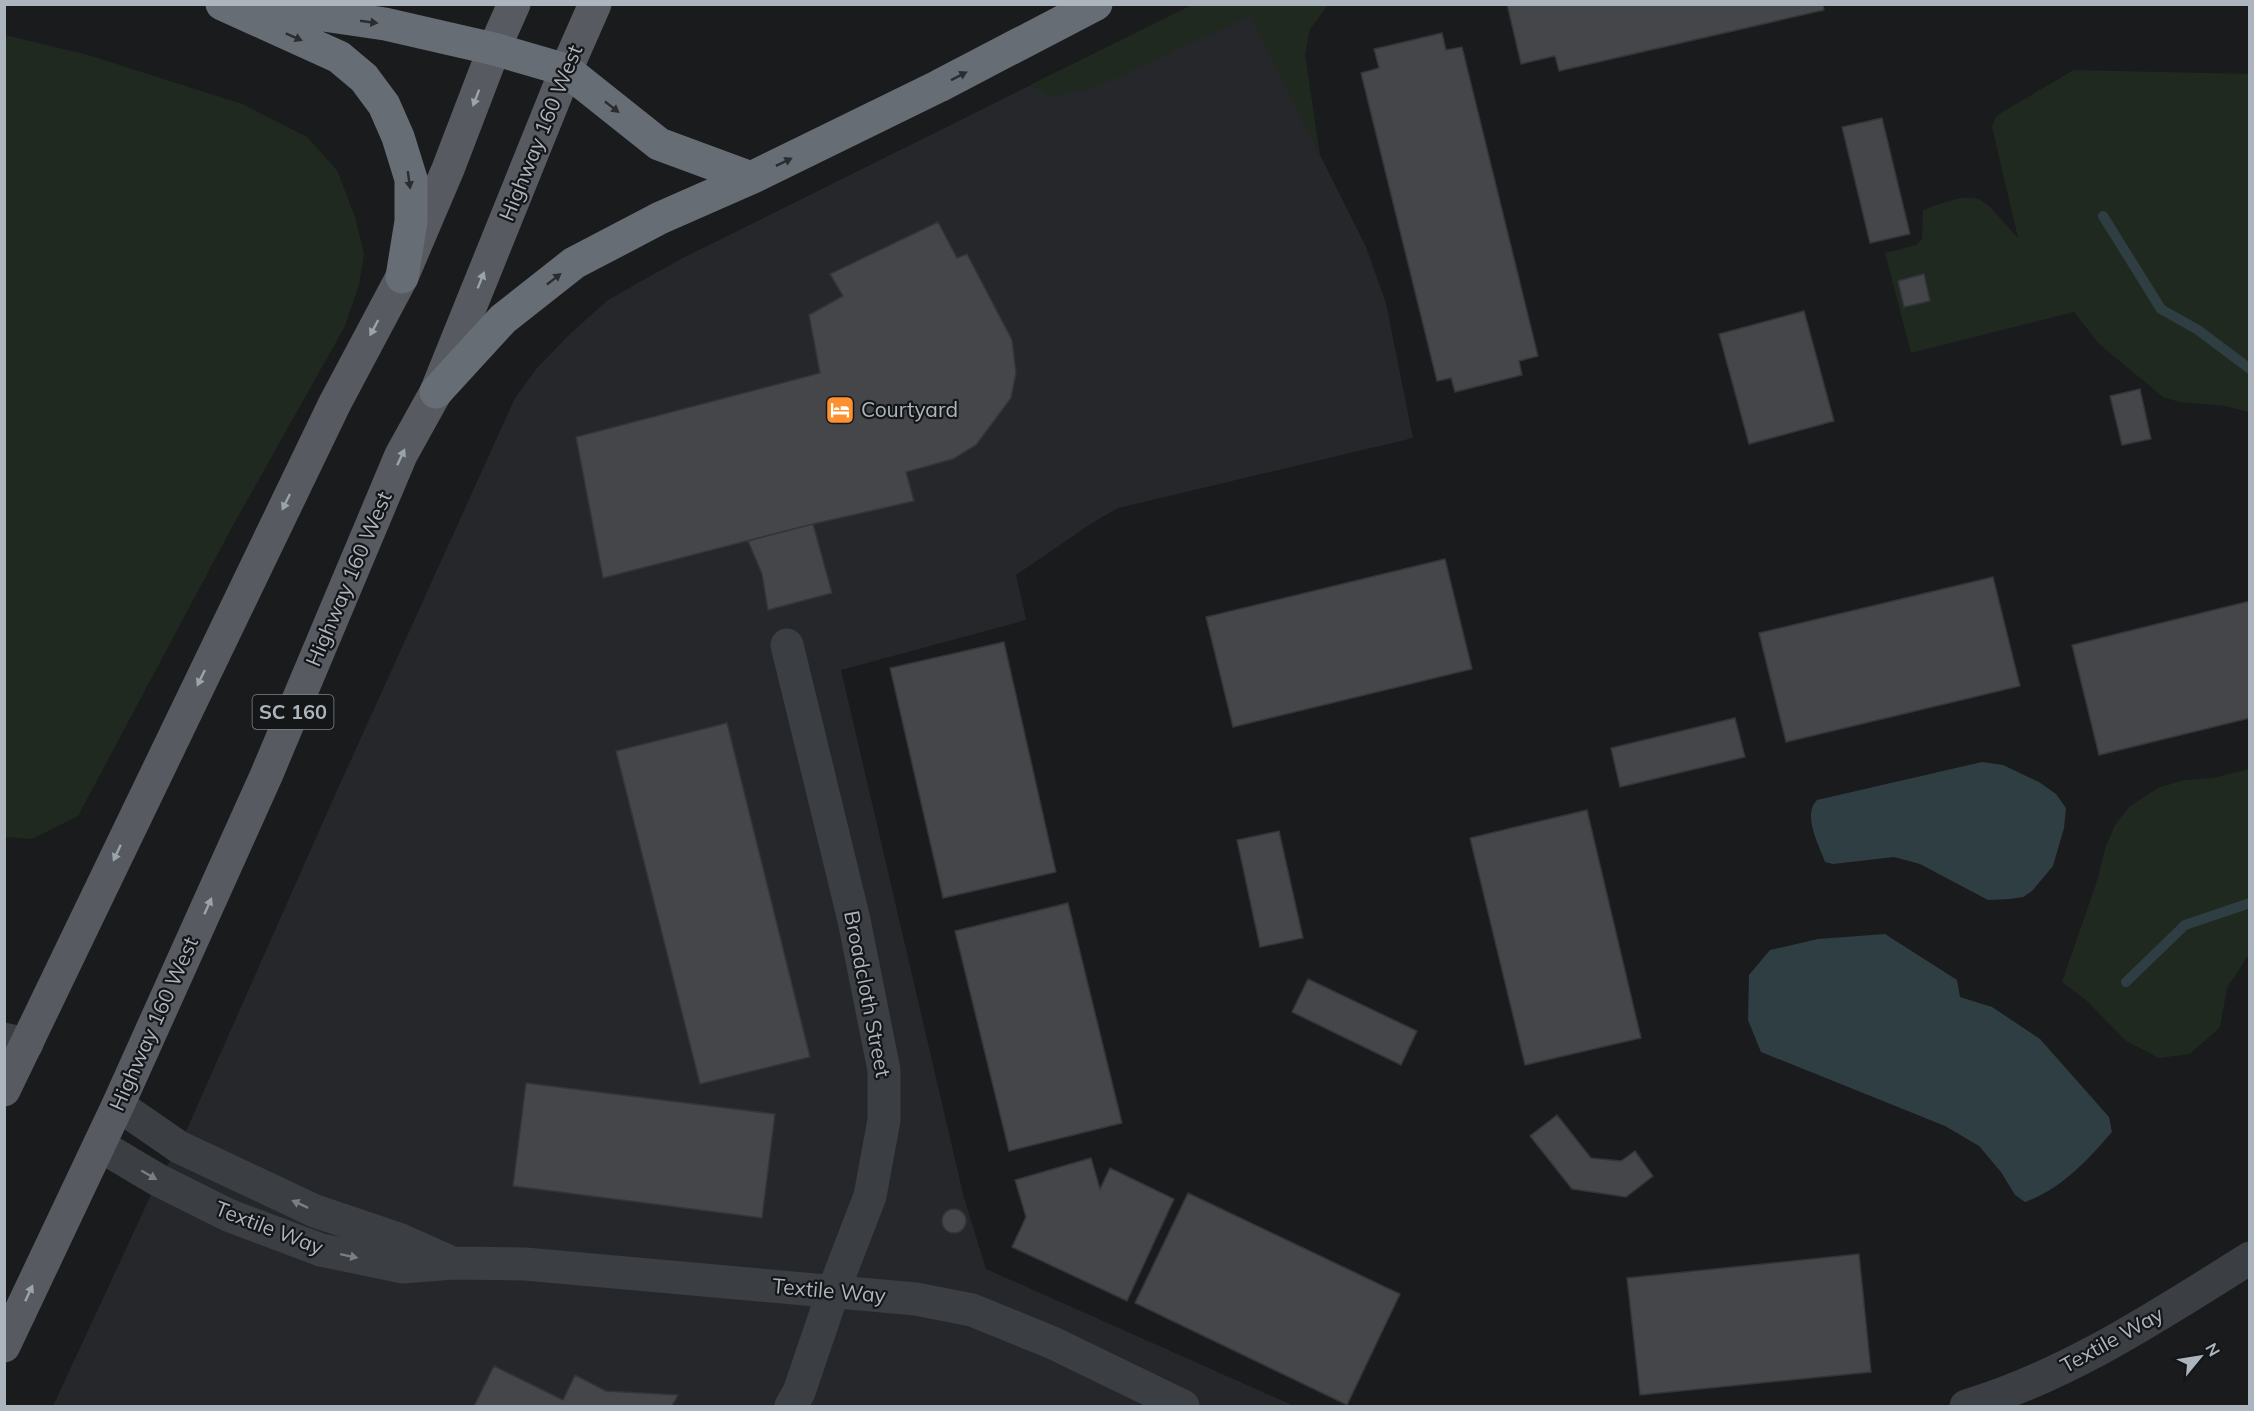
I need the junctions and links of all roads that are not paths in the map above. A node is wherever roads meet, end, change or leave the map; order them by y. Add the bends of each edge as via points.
1 (222, 4) edge
2 (249, 4) edge
3 (514, 4) edge
4 (595, 4) edge
5 (1096, 4) edge
6 (494, 49) junction
7 (566, 70) junction
8 (751, 178) junction
9 (402, 277) junction
10 (436, 392) junction
11 (788, 645) dead end
12 (16, 1042) edge
13 (4, 1090) edge
14 (118, 1106) junction
15 (99, 1145) junction
16 (2250, 1258) edge
17 (453, 1263) junction
18 (833, 1292) junction
19 (4, 1346) edge
20 (790, 1407) edge
21 (1183, 1407) edge
22 (1966, 1407) edge

1 -> 9 highway via 339,57 364,78 384,105 411,179 411,221
2 -> 6 highway via 385,24
3 - 6 main road
4 - 7 main road, Highway 160 West
8 -> 5 highway
6 - 7 highway
6 -> 9 main road
7 -> 8 highway via 659,144
10 -> 7 main road, Highway 160 West / SC 160
10 -> 8 highway via 503,319 574,263 660,218
9 -> 12 main road via 335,402 138,809
14 -> 10 main road, Highway 160 West / SC 160 via 266,776 401,455
11 - 18 street, Broadcloth Street via 854,920 884,1070 884,1120 870,1196
12 - 13 main road
14 - 15 main road, Highway 160 West / SC 160
17 -> 14 street, Textile Way via 401,1240 315,1212 178,1147
15 -> 17 street, Textile Way via 228,1215 321,1250 403,1267
19 -> 15 main road, Highway 160 West / SC 160
16 - 22 street, Textile Way via 2065,1368
17 - 18 street, Textile Way via 525,1264
18 - 20 street, Broadcloth Street via 799,1392
18 - 21 street, Textile Way via 916,1299 972,1310 1053,1343

